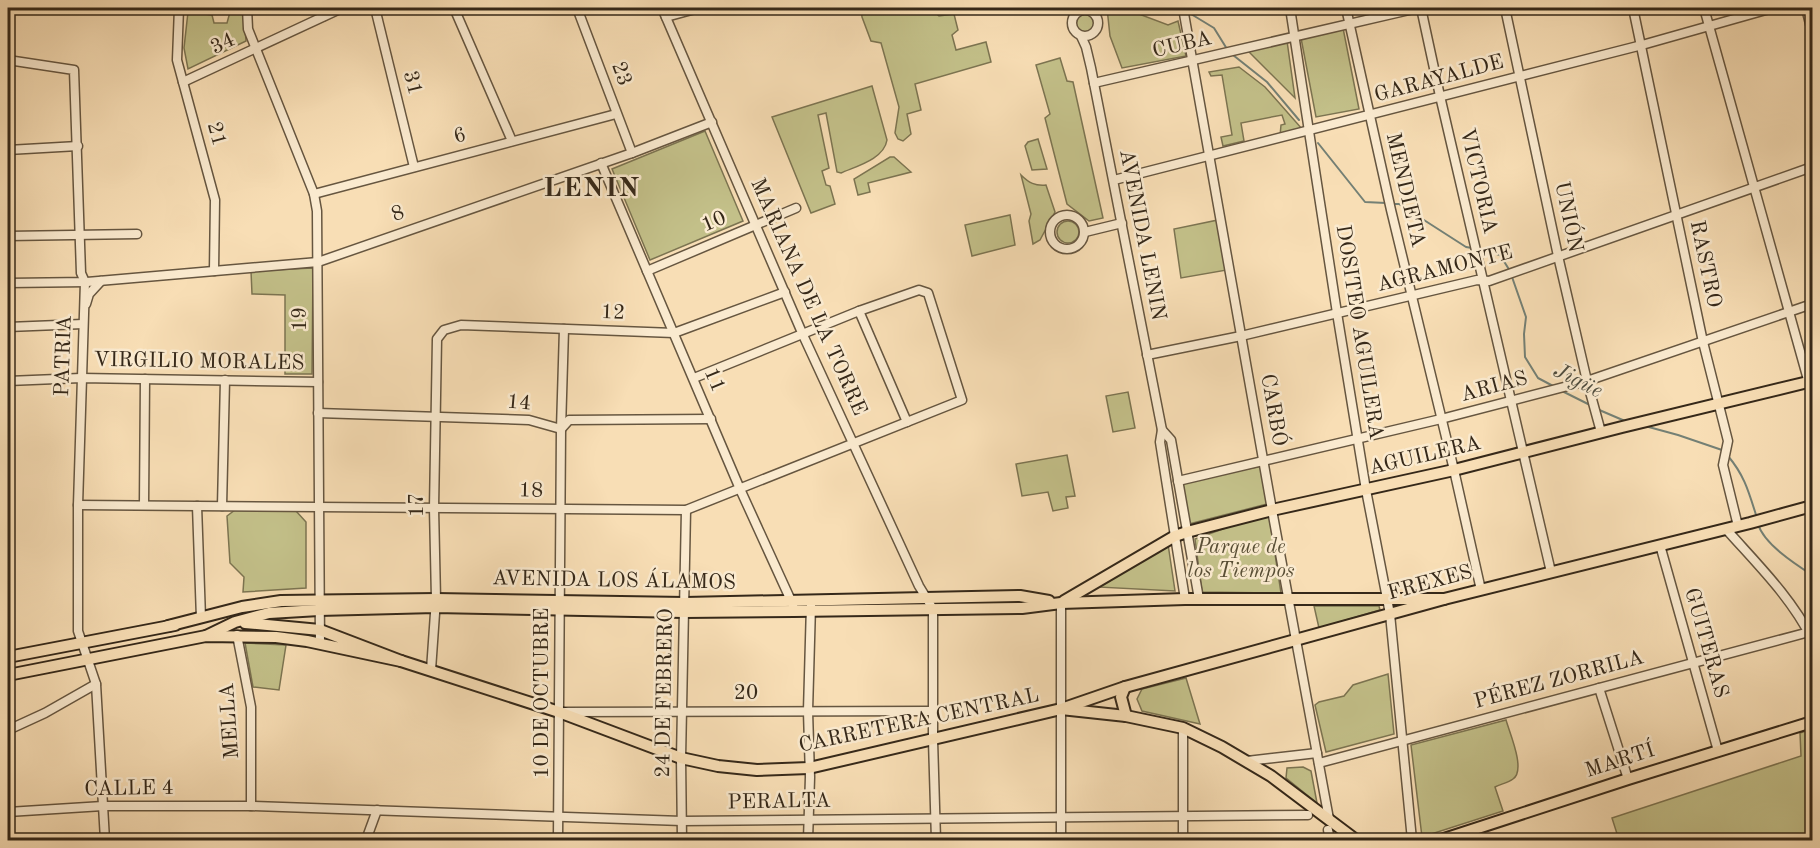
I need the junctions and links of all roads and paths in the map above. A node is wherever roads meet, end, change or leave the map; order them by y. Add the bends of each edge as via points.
1 (179, 8) edge
2 (247, 8) edge
3 (342, 8) edge
4 (375, 8) edge
5 (454, 8) edge
6 (577, 8) edge
7 (662, 8) edge
8 (699, 8) edge
9 (1183, 8) edge
10 (1290, 8) edge
11 (1346, 8) edge
12 (1420, 8) edge
13 (1505, 8) edge
14 (1633, 8) edge
15 (1704, 8) edge
16 (1773, 8) edge
17 (1806, 8) edge
18 (1078, 10) edge
19 (323, 12) edge
20 (666, 17) junction
21 (1350, 24) junction
22 (1710, 26) junction
23 (1812, 32) edge
24 (1093, 35) junction
25 (1081, 36) junction
26 (1295, 36) junction
27 (1642, 45) junction
28 (1086, 47) junction
29 (257, 48) junction
30 (8, 60) edge
31 (1193, 61) junction
32 (1520, 77) junction
33 (183, 82) junction
34 (1094, 83) junction
35 (1440, 98) junction
36 (616, 114) junction
37 (1370, 116) junction
38 (712, 122) junction
39 (1308, 131) junction
40 (512, 141) junction
41 (78, 146) junction
42 (8, 150) edge
43 (632, 153) junction
44 (1211, 155) junction
45 (601, 164) junction
46 (1812, 166) edge
47 (414, 167) junction
48 (1114, 180) junction
49 (1754, 188) junction
50 (314, 194) junction
51 (796, 208) dead end
52 (1676, 215) junction
53 (1122, 223) junction
54 (756, 224) junction
55 (1085, 232) junction
56 (137, 234) dead end
57 (8, 236) edge
58 (79, 236) junction
59 (8, 241) edge
60 (1558, 256) junction
61 (318, 262) junction
62 (214, 271) junction
63 (647, 271) junction
64 (103, 280) junction
65 (1483, 281) junction
66 (8, 282) edge
67 (85, 282) junction
68 (785, 292) junction
69 (1412, 296) junction
70 (1812, 304) edge
71 (84, 310) junction
72 (859, 311) junction
73 (1337, 313) junction
74 (1789, 313) junction
75 (83, 324) junction
76 (8, 327) edge
77 (564, 329) junction
78 (674, 333) junction
79 (803, 335) junction
80 (1241, 336) junction
81 (437, 339) joint
82 (1703, 342) junction
83 (1147, 356) junction
84 (81, 378) junction
85 (694, 378) junction
86 (145, 379) junction
87 (8, 381) edge
88 (225, 381) junction
89 (1587, 381) junction
90 (318, 382) junction
91 (1811, 382) edge
92 (1812, 394) edge
93 (1511, 401) junction
94 (1718, 404) junction
95 (318, 413) junction
96 (436, 418) junction
97 (711, 419) junction
98 (1441, 419) junction
99 (907, 422) junction
100 (561, 429) junction
101 (1162, 430) junction
102 (1601, 432) junction
103 (1359, 439) junction
104 (852, 444) junction
105 (1524, 452) junction
106 (1264, 461) junction
107 (1455, 470) junction
108 (1178, 481) junction
109 (740, 489) junction
110 (1366, 490) junction
111 (78, 505) junction
112 (144, 505) junction
113 (197, 506) junction
114 (222, 506) junction
115 (1812, 506) edge
116 (318, 507) junction
117 (434, 508) junction
118 (561, 509) junction
119 (686, 510) junction
120 (1272, 510) junction
121 (1738, 526) junction
122 (1726, 529) junction
123 (1187, 532) junction
124 (1175, 536) junction
125 (1660, 545) junction
126 (1551, 572) junction
127 (1481, 590) junction
128 (926, 598) junction
129 (1185, 599) junction
130 (1199, 599) junction
131 (1288, 599) junction
132 (1388, 599) junction
133 (1444, 599) junction
134 (436, 603) junction
135 (1061, 603) junction
136 (319, 605) junction
137 (560, 605) junction
138 (811, 606) junction
139 (684, 607) junction
140 (793, 607) junction
141 (933, 609) junction
142 (1390, 614) junction
143 (201, 618) junction
144 (235, 622) junction
145 (168, 626) junction
146 (320, 630) junction
147 (237, 635) junction
148 (1811, 635) edge
149 (206, 636) junction
150 (1297, 641) junction
151 (320, 643) junction
152 (81, 644) junction
153 (8, 657) edge
154 (86, 658) junction
155 (401, 661) junction
156 (1693, 663) junction
157 (431, 670) junction
158 (8, 675) edge
159 (96, 684) junction
160 (1125, 687) junction
161 (1599, 688) junction
162 (683, 710) junction
163 (1061, 710) junction
164 (808, 711) junction
165 (932, 711) junction
166 (559, 712) junction
167 (1126, 716) junction
168 (1812, 722) edge
169 (1183, 728) junction
170 (8, 730) edge
171 (933, 740) junction
172 (1402, 741) junction
173 (1718, 751) junction
174 (1317, 753) junction
175 (681, 759) junction
176 (1247, 761) junction
177 (1319, 763) junction
178 (809, 768) junction
179 (1628, 779) junction
180 (103, 806) junction
181 (251, 806) junction
182 (377, 810) junction
183 (8, 812) edge
184 (1308, 815) dead end
185 (559, 817) junction
186 (1061, 817) junction
187 (1182, 817) junction
188 (936, 818) junction
189 (809, 819) junction
190 (682, 820) junction
191 (1328, 824) junction
192 (105, 840) edge
193 (366, 840) edge
194 (558, 840) edge
195 (682, 840) edge
196 (808, 840) edge
197 (936, 840) edge
198 (1061, 840) edge
199 (1183, 840) edge
200 (1330, 840) edge
201 (1356, 840) edge
202 (1412, 840) edge
203 (1440, 840) edge

1 - 33 street, 21 via 177,60
2 - 29 street, 19 via 248,29
3 - 19 street, 34
4 - 47 street, 31
5 - 40 street
6 - 36 street, 23
7 - 20 street, MARIANA DE LA TORRE
8 - 20 street
9 - 31 street, CARBÓ
10 - 26 street, DOSITEO AGUILERA
11 - 21 street, MENDIETA
12 - 21 street, CUBA
12 - 35 street, VICTORIA
13 - 32 street, UNIÓN
14 - 27 street, RASTRO
15 - 22 street
16 - 22 street, GARAYALDE
17 - 23 street
18 - 24 street, AVENIDA LENIN via 1092,12 1098,18
18 - 25 street, AVENIDA LENIN via 1072,23
19 - 29 street, 34
20 - 38 street, MARIANA DE LA TORRE
21 - 26 street, CUBA
21 - 37 street, MENDIETA
22 - 27 street, GARAYALDE
22 - 49 street
24 - 25 street
24 - 28 street
25 - 28 street, AVENIDA LENIN
26 - 31 street, CUBA
26 - 39 street, DOSITEO AGUILERA
27 - 32 street, GARAYALDE
27 - 52 street, RASTRO
28 - 34 street, AVENIDA LENIN
29 - 33 street, 34
29 - 50 street, 19
30 - 41 street, PATRIA via 74,70
31 - 34 street, CUBA
31 - 44 street, CARBÓ
32 - 35 street, GARAYALDE
32 - 60 street, UNIÓN
33 - 62 street, 21 via 214,200
34 - 48 street, AVENIDA LENIN
35 - 37 street, GARAYALDE
35 - 65 street, VICTORIA
36 - 40 street, 6
36 - 43 street, 23
37 - 39 street, GARAYALDE
37 - 69 street, MENDIETA
38 - 43 street, 8
38 - 54 street, MARIANA DE LA TORRE
39 - 44 street, GARAYALDE
39 - 73 street, DOSITEO AGUILERA
40 - 47 street, 6
41 - 42 street
41 - 58 street, PATRIA
43 - 45 street, 8
44 - 48 street, GARAYALDE
44 - 80 street, CARBÓ
45 - 61 street, 8
45 - 63 street, 11
46 - 49 street, AGRAMONTE
47 - 50 street, 6
48 - 53 street, AVENIDA LENIN
49 - 52 street, AGRAMONTE
49 - 74 street
50 - 61 street, 19
51 - 54 street, 10
52 - 60 street, AGRAMONTE
52 - 82 street, RASTRO
53 - 55 street
53 - 83 street, AVENIDA LENIN
54 - 63 street, 10
54 - 68 street, MARIANA DE LA TORRE
55 - 55 street via 1078,218 1064,215 1053,223 1050,235 1056,245 1069,249 1081,243
56 - 58 street
57 - 58 street
57 - 59 street
58 - 67 street, PATRIA
60 - 65 street, AGRAMONTE
60 - 89 street, UNIÓN
61 - 62 street, 8
61 - 90 street, 19
62 - 64 street, 8
63 - 78 street, 11
64 - 67 street, 8
64 - 71 street via 89,294
65 - 69 street, AGRAMONTE
65 - 93 street, VICTORIA
66 - 67 street, 8
67 - 71 street, PATRIA
68 - 78 street, 12
68 - 79 street, MARIANA DE LA TORRE
69 - 73 street, AGRAMONTE
69 - 98 street, MENDIETA
70 - 74 street, ARIAS
71 - 75 street, PATRIA
72 - 79 street
72 - 99 street
72 - 99 street, 18 via 918,290 928,293 962,400
73 - 80 street, AGRAMONTE
73 - 103 street, DOSITEO AGUILERA
74 - 82 street, ARIAS
74 - 91 street
75 - 76 street
75 - 84 street, PATRIA
77 - 78 street, 12
77 - 81 street, 12 via 461,326 444,330
77 - 100 street, 10 DE OCTUBRE
78 - 85 street, 11
79 - 85 street
79 - 104 street, MARIANA DE LA TORRE
80 - 83 street, AGRAMONTE
80 - 106 street, CARBÓ
81 - 96 street, 17
82 - 89 street, ARIAS
82 - 94 street, RASTRO
83 - 101 street, AVENIDA LENIN
84 - 86 street, VIRGILIO MORALES
84 - 87 street, VIRGILIO MORALES
84 - 111 street, PATRIA
85 - 97 street, 11
86 - 88 street, VIRGILIO MORALES
86 - 112 street
88 - 90 street, VIRGILIO MORALES
88 - 114 street
89 - 93 street, ARIAS
89 - 102 street, UNIÓN
90 - 95 street, 19
91 - 92 street
91 - 94 main road, AGUILERA
93 - 98 street, ARIAS
93 - 105 street, VICTORIA
94 - 102 main road, AGUILERA
94 - 121 street, RASTRO via 1728,441 1723,465
95 - 96 street, 14
95 - 116 street, 19
96 - 100 street, 14 via 529,420
96 - 117 street, 17
97 - 100 street via 569,420
97 - 109 street, 11
98 - 103 street, ARIAS
98 - 107 street, MENDIETA
99 - 104 street, 18
100 - 118 street, 10 DE OCTUBRE
101 - 108 street, AVENIDA LENIN via 1171,440
101 - 124 street, AVENIDA LENIN via 1160,442
102 - 105 main road, AGUILERA
103 - 106 street, ARIAS
103 - 110 street, DOSITEO AGUILERA
104 - 109 street, 18
104 - 128 street, MARIANA DE LA TORRE
105 - 107 main road, AGUILERA
105 - 126 street, VICTORIA
106 - 108 street, ARIAS
106 - 120 street, CARBÓ
107 - 110 main road, AGUILERA
107 - 127 street, MENDIETA
108 - 123 street, AVENIDA LENIN
109 - 119 street, 18
109 - 140 street, 11
110 - 120 main road, AGUILERA
110 - 132 street, DOSITEO AGUILERA
111 - 112 street, 18
111 - 152 street, PATRIA
112 - 113 street, 18
113 - 114 street, 18
113 - 143 street
114 - 116 street, 18
115 - 121 main road, FREXES
116 - 117 street, 18
116 - 136 street, 19
117 - 118 street, 18
117 - 134 street, 17
118 - 119 street, 18
118 - 137 street, 10 DE OCTUBRE
119 - 139 street, 24 DE FEBRERO
120 - 123 main road, AGUILERA
120 - 131 street, CARBÓ
121 - 122 main road, FREXES
122 - 125 main road, FREXES
122 - 148 street via 1763,568
123 - 124 main road, AGUILERA
123 - 130 street, AVENIDA LENIN
124 - 129 street, AVENIDA LENIN
124 - 135 main road, AGUILERA
125 - 126 main road, FREXES
125 - 156 street, GUITERAS
126 - 127 main road, FREXES
127 - 133 main road, FREXES
128 - 135 main road, AVENIDA LOS ÁLAMOS via 1020,596
128 - 138 main road, AVENIDA LOS ÁLAMOS
128 - 141 street, MARIANA DE LA TORRE
129 - 130 main road, AVENIDA LOS ÁLAMOS
129 - 135 main road, AVENIDA LOS ÁLAMOS
130 - 131 main road, AVENIDA LOS ÁLAMOS
131 - 132 main road, AVENIDA LOS ÁLAMOS
131 - 150 street, CARBÓ
132 - 133 main road, AVENIDA LOS ÁLAMOS
132 - 142 street, DOSITEO AGUILERA
133 - 142 main road, FREXES
134 - 136 main road, AVENIDA LOS ÁLAMOS
134 - 137 main road, AVENIDA LOS ÁLAMOS
134 - 157 street, 17
135 - 141 main road, AVENIDA LOS ÁLAMOS via 1022,608
135 - 163 street
136 - 143 main road, AVENIDA LOS ÁLAMOS via 281,601
136 - 144 main road, AVENIDA LOS ÁLAMOS
136 - 146 street, 19
137 - 139 main road, AVENIDA LOS ÁLAMOS
137 - 166 street, 10 DE OCTUBRE
138 - 140 main road, AVENIDA LOS ÁLAMOS
138 - 141 main road, AVENIDA LOS ÁLAMOS
138 - 164 street
139 - 140 main road, AVENIDA LOS ÁLAMOS
139 - 162 street, 24 DE FEBRERO
141 - 165 street
142 - 150 main road, FREXES
142 - 172 street, DOSITEO AGUILERA
143 - 145 main road, AVENIDA LOS ÁLAMOS
144 - 145 main road, CARRETERA CENTRAL
144 - 146 main road, CARRETERA CENTRAL
144 - 149 main road
145 - 152 main road, CARRETERA CENTRAL
146 - 151 street, 19
146 - 155 main road, CARRETERA CENTRAL
147 - 149 main road, CARRETERA CENTRAL
147 - 151 main road, CARRETERA CENTRAL
147 - 181 street, MELLA via 251,707
148 - 156 street, PÉREZ ZORRILA
149 - 154 main road, CARRETERA CENTRAL
150 - 160 main road, FREXES
150 - 174 street, CARBÓ
151 - 155 main road, CARRETERA CENTRAL
152 - 153 main road, CARRETERA CENTRAL
152 - 154 street, PATRIA
154 - 158 main road, CARRETERA CENTRAL
154 - 159 street, PATRIA
155 - 157 main road, CARRETERA CENTRAL
156 - 161 street, PÉREZ ZORRILA
156 - 173 street, GUITERAS
157 - 166 main road, CARRETERA CENTRAL
159 - 170 street
159 - 180 street, PATRIA
160 - 163 main road, FREXES
160 - 167 main road via 1121,697
161 - 172 street, PÉREZ ZORRILA
161 - 179 street
162 - 164 street, 20
162 - 166 street, 20
162 - 175 street, 24 DE FEBRERO
163 - 167 main road, CARRETERA CENTRAL
163 - 171 main road, CARRETERA CENTRAL
163 - 186 street
164 - 165 street, 20
164 - 178 street
165 - 171 street
166 - 175 main road, CARRETERA CENTRAL
166 - 185 street, 10 DE OCTUBRE
167 - 169 main road, CARRETERA CENTRAL
168 - 173 main road, MARTÍ
169 - 176 main road, CARRETERA CENTRAL
169 - 187 street
171 - 178 main road, CARRETERA CENTRAL
171 - 188 street
172 - 177 street, PÉREZ ZORRILA
172 - 202 street, DOSITEO AGUILERA
173 - 179 main road, MARTÍ
174 - 176 street
174 - 177 street, CARBÓ
175 - 178 main road, CARRETERA CENTRAL via 757,770
175 - 190 street, 24 DE FEBRERO
176 - 191 main road, CARRETERA CENTRAL
177 - 191 street, CARBÓ
178 - 189 street
179 - 203 main road, MARTÍ
180 - 181 street, CALLE 4
180 - 183 street, CALLE 4
180 - 192 street, PATRIA
181 - 182 street, PERALTA
182 - 185 street, PERALTA
182 - 193 street
184 - 187 street, PERALTA
185 - 190 street, PERALTA
185 - 194 street, 10 DE OCTUBRE
186 - 187 street, PERALTA
186 - 188 street, PERALTA
186 - 198 street
187 - 199 street
188 - 189 street, PERALTA
188 - 197 street
189 - 190 street, PERALTA
189 - 196 street
190 - 195 street, 24 DE FEBRERO
191 - 200 street, CARBÓ
191 - 201 main road, CARRETERA CENTRAL

